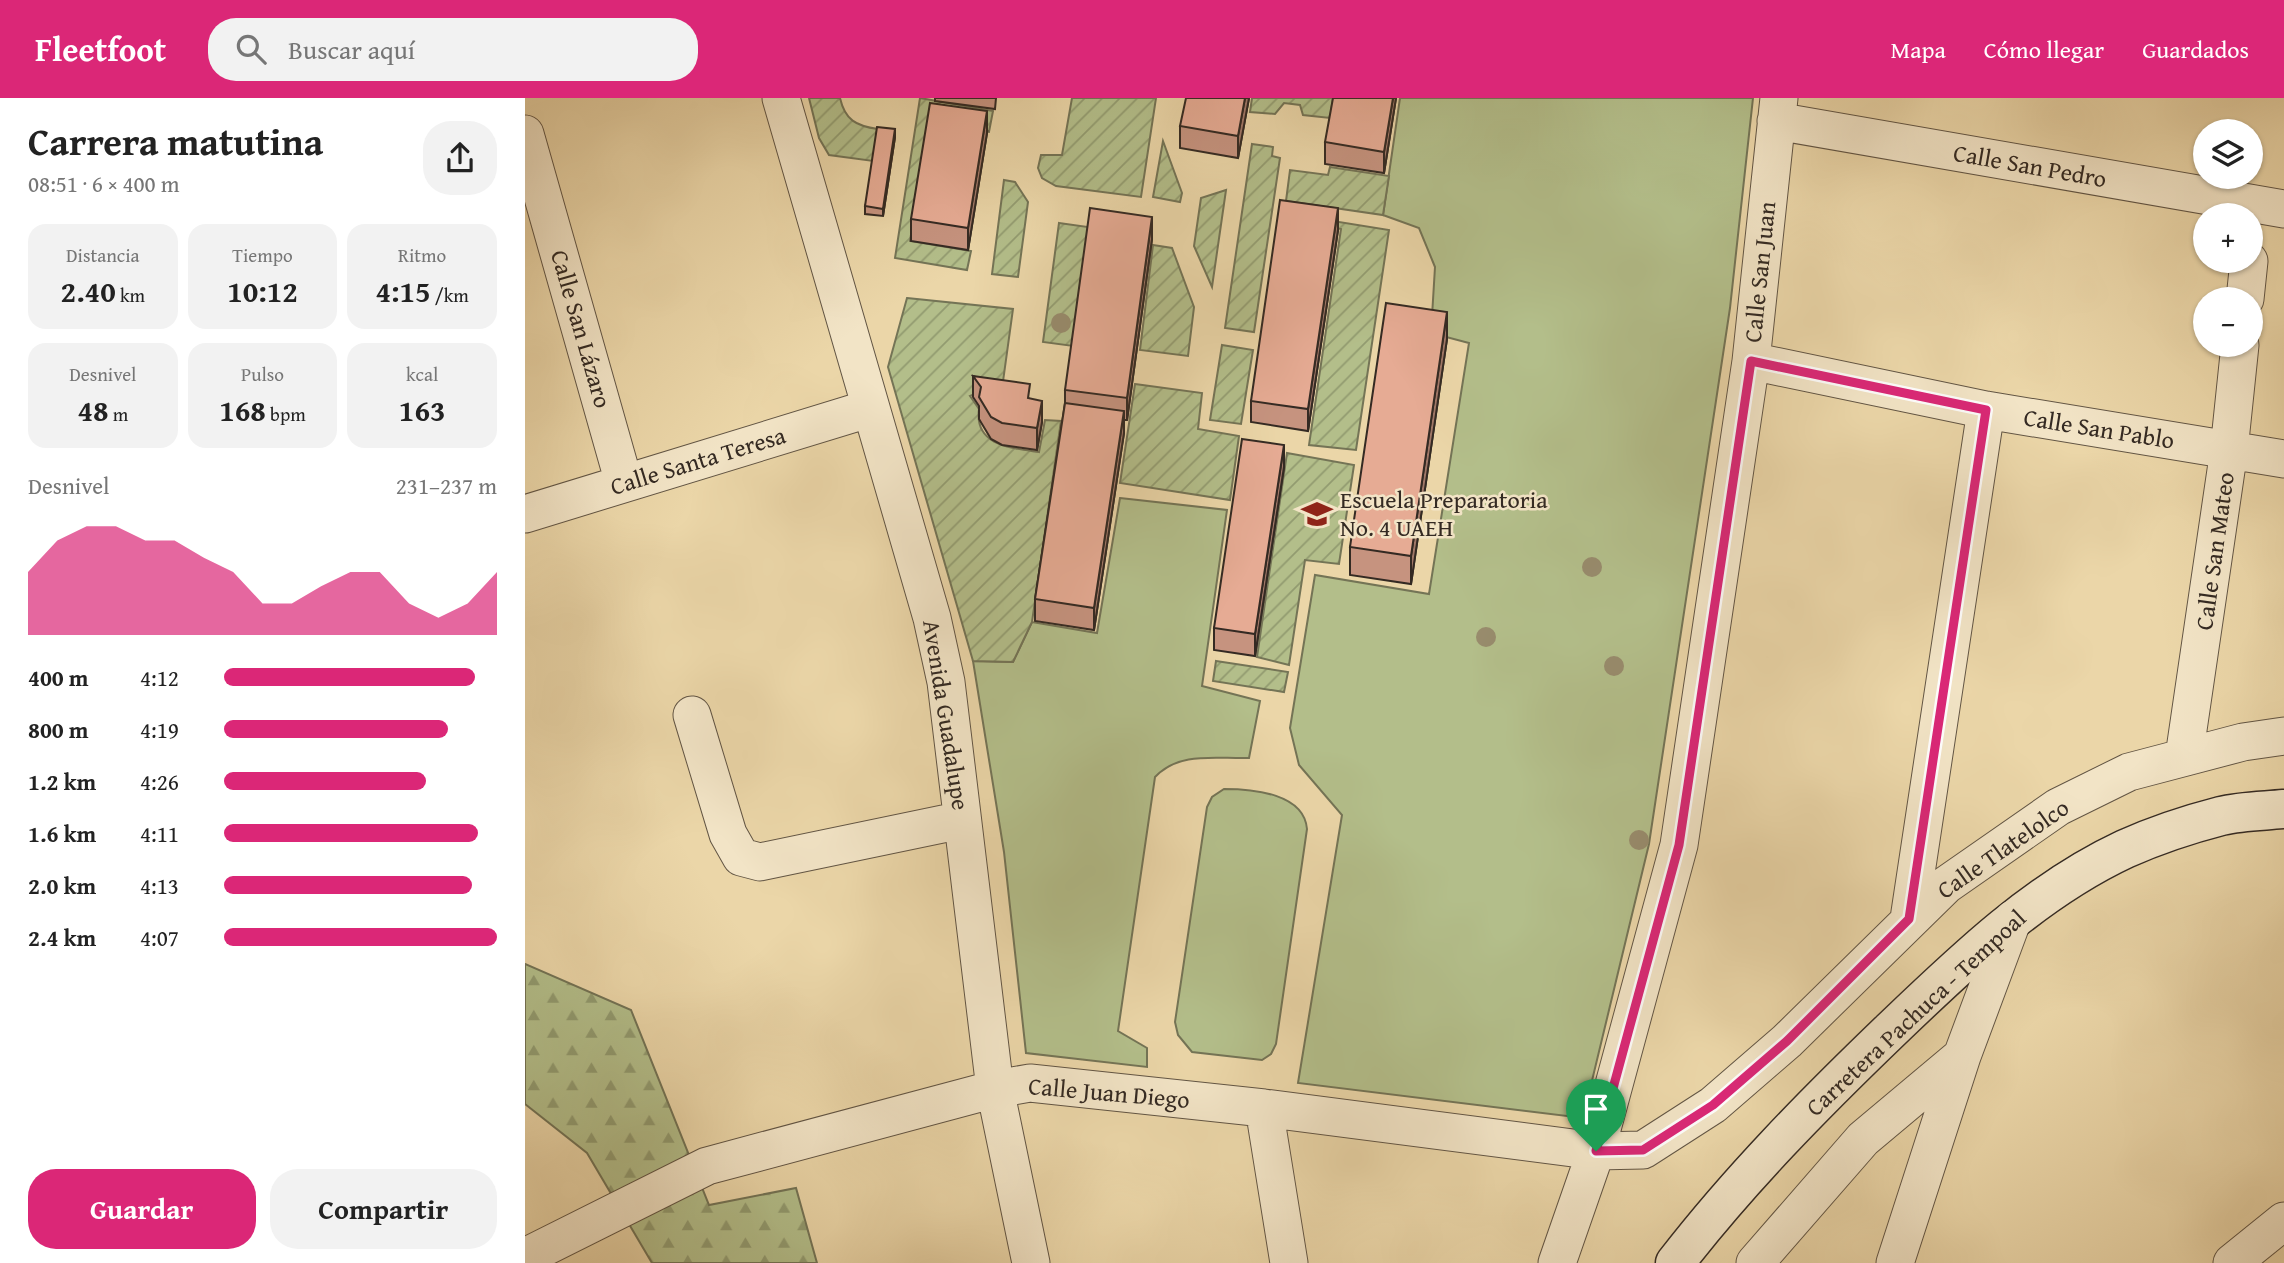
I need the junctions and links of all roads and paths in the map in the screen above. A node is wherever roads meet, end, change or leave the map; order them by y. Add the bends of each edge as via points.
1 (781, 98) edge
2 (1778, 109) edge
3 (525, 134) edge
4 (2269, 207) edge
5 (2239, 357) edge
6 (1751, 361) junction
7 (871, 408) junction
8 (1986, 410) junction
9 (2229, 450) junction
10 (2284, 459) edge
11 (625, 483) junction
12 (525, 514) edge
13 (692, 715) dead end
14 (2284, 736) edge
15 (2184, 757) junction
16 (2284, 809) edge
17 (963, 820) junction
18 (1909, 919) junction
19 (2013, 919) junction
20 (1962, 1056) junction
21 (995, 1089) junction
22 (1264, 1108) junction
23 (1596, 1151) junction
24 (2282, 1225) edge
25 (525, 1257) edge
26 (1031, 1263) edge
27 (1289, 1263) edge
28 (1557, 1263) edge
29 (1675, 1263) edge
30 (1755, 1263) edge
31 (1895, 1263) edge
32 (2232, 1263) edge

1 - 7 street, Avenida Guadalupe
2 - 4 street, Calle San Pedro
2 - 6 street, Calle San Juan
3 - 11 street, Calle San Lázaro
5 - 9 street, Calle San Mateo
6 - 8 street, Calle San Pablo
6 - 23 street, Calle San Juan via 1679,845
7 - 11 street, Calle Santa Teresa
7 - 17 street, Avenida Guadalupe via 932,618 946,682
8 - 9 street, Calle San Pablo
8 - 18 street
9 - 10 street, Calle San Pablo
9 - 15 street, Calle San Mateo
11 - 12 street, Calle Santa Teresa
13 - 17 street via 728,834 741,858 760,862
14 - 15 street, Calle Tlatelolco
15 - 18 street, Calle Tlatelolco via 2129,772 2058,807 1946,885
16 - 19 main road, Carretera Pachuca - Tempoal via 2222,815 2126,849
17 - 21 street, Avenida Guadalupe
18 - 23 street, Calle Tlatelolco via 1787,1041 1713,1105 1643,1150
19 - 20 street
19 - 29 main road, Carretera Pachuca - Tempoal via 1822,1096 1725,1199
20 - 30 street via 1863,1139
20 - 31 street
21 - 22 street, Calle Juan Diego via 1030,1083
21 - 25 street, Calle Juan Diego via 707,1166
21 - 26 street, Avenida Guadalupe
22 - 23 street, Calle Juan Diego
22 - 27 street
23 - 28 street, Calle San Juan
24 - 32 street

